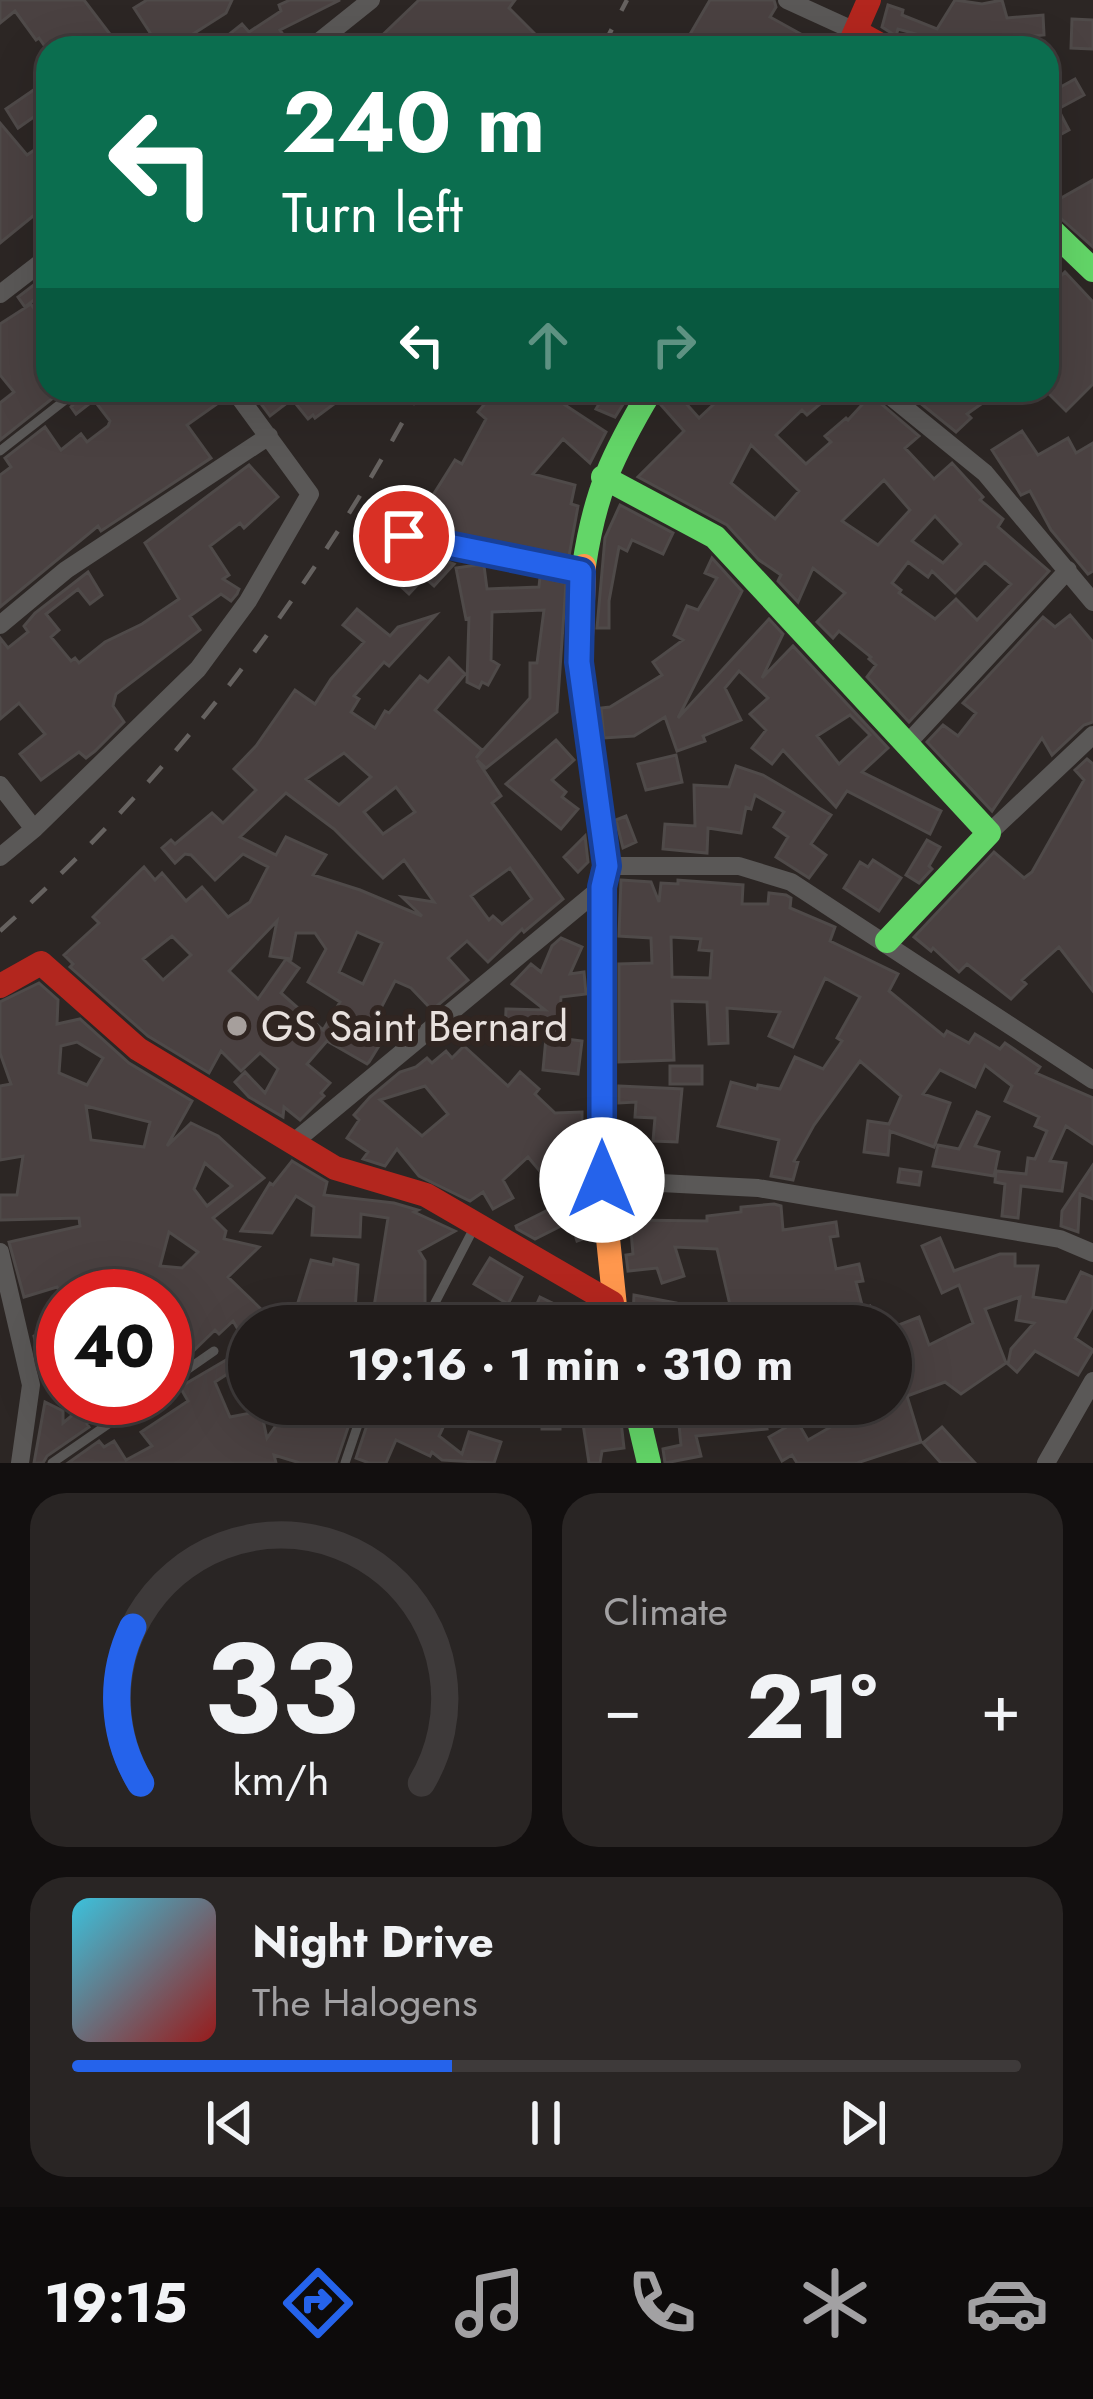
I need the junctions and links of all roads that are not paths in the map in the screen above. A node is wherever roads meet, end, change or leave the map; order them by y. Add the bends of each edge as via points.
1 (371, 0) edge
2 (788, 0) edge
3 (868, 0) edge
4 (326, 36) edge
5 (846, 36) edge
6 (854, 36) edge
7 (1059, 237) edge
8 (36, 266) edge
9 (1093, 270) edge
10 (0, 293) edge
11 (63, 402) edge
12 (243, 402) edge
13 (644, 402) edge
14 (898, 402) edge
15 (269, 436) junction
16 (0, 451) edge
17 (603, 476) junction
18 (404, 536) dead end
19 (1067, 570) junction
20 (581, 572) junction
21 (1093, 602) edge
22 (0, 625) edge
23 (1093, 735) edge
24 (905, 746) junction
25 (0, 785) edge
26 (34, 829) junction
27 (989, 833) junction
28 (0, 857) edge
29 (604, 876) junction
30 (886, 941) junction
31 (0, 986) edge
32 (1093, 1080) edge
33 (294, 1142) junction
34 (602, 1180) junction
35 (476, 1224) junction
36 (0, 1252) edge
37 (1093, 1253) edge
38 (434, 1305) edge
39 (599, 1305) edge
40 (613, 1305) edge
41 (214, 1351) dead end
42 (192, 1366) edge
43 (1093, 1381) edge
44 (1086, 1410) edge
45 (107, 1425) edge
46 (358, 1425) edge
47 (640, 1425) edge
48 (20, 1463) edge
49 (52, 1463) edge
50 (345, 1463) edge
51 (649, 1463) edge
52 (1046, 1463) edge

1 - 4 street
2 - 5 street
3 - 6 street
7 - 9 street
8 - 10 street
11 - 16 lane
12 - 15 street
13 - 17 street
14 - 19 street via 985,473
15 - 22 street via 66,570
15 - 26 street via 310,494 248,601 198,669
17 - 20 street
17 - 24 street via 715,537
18 - 20 street
19 - 21 street
19 - 24 street
20 - 29 street via 579,662
23 - 27 street
24 - 27 street
25 - 26 street
26 - 28 street
27 - 30 street
29 - 30 street via 739,866 791,881
29 - 33 street
29 - 34 street
30 - 32 street
31 - 33 street via 41,963 138,1049
33 - 35 street via 335,1168 426,1195
34 - 37 street via 758,1188 1060,1239
34 - 40 street
35 - 38 lane
35 - 39 street
36 - 48 street via 31,1384
41 - 42 lane
43 - 44 street
44 - 52 street
45 - 49 lane
46 - 50 lane
47 - 51 street

